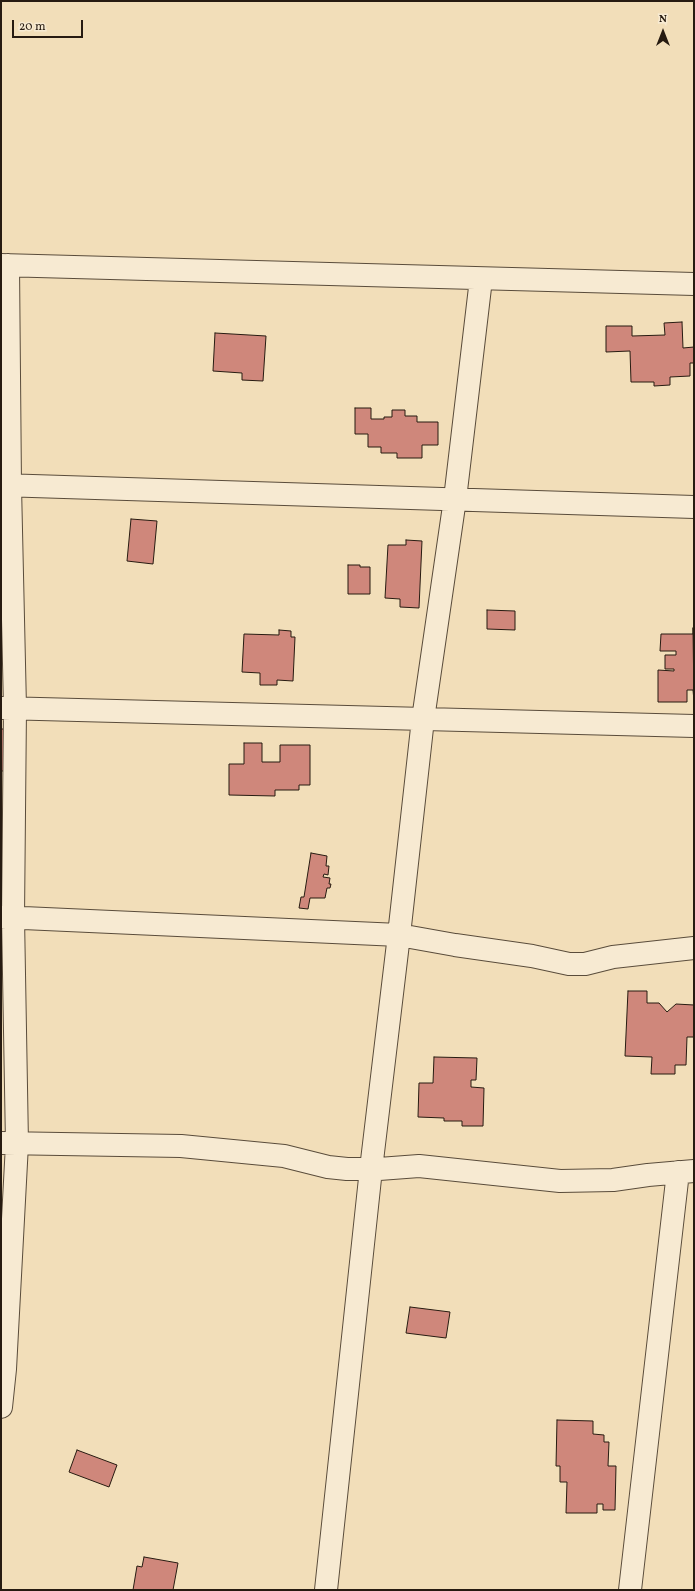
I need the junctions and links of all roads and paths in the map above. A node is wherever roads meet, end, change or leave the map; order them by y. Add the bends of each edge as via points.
1 (5, 265) edge
2 (481, 279) junction
3 (694, 284) edge
4 (5, 486) edge
5 (455, 499) junction
6 (694, 507) edge
7 (8, 708) edge
8 (423, 719) junction
9 (694, 726) edge
10 (7, 917) edge
11 (399, 935) junction
12 (694, 948) edge
13 (9, 1144) edge
14 (371, 1169) junction
15 (686, 1171) edge
16 (3, 1369) edge
17 (1, 1407) edge
18 (326, 1590) edge
19 (630, 1590) edge

1 - 2 street
1 - 4 street
2 - 3 street
2 - 5 street
4 - 5 street
4 - 7 street
5 - 6 street
5 - 8 street
7 - 8 street
7 - 10 street
8 - 9 street
8 - 11 street
10 - 11 street
10 - 13 street
11 - 12 street via 569,964 585,964 613,957
11 - 14 street
13 - 14 street via 180,1146 284,1156 328,1167
13 - 16 street
14 - 15 street via 419,1166 560,1181 613,1180
14 - 18 street
15 - 19 street
16 - 17 street

